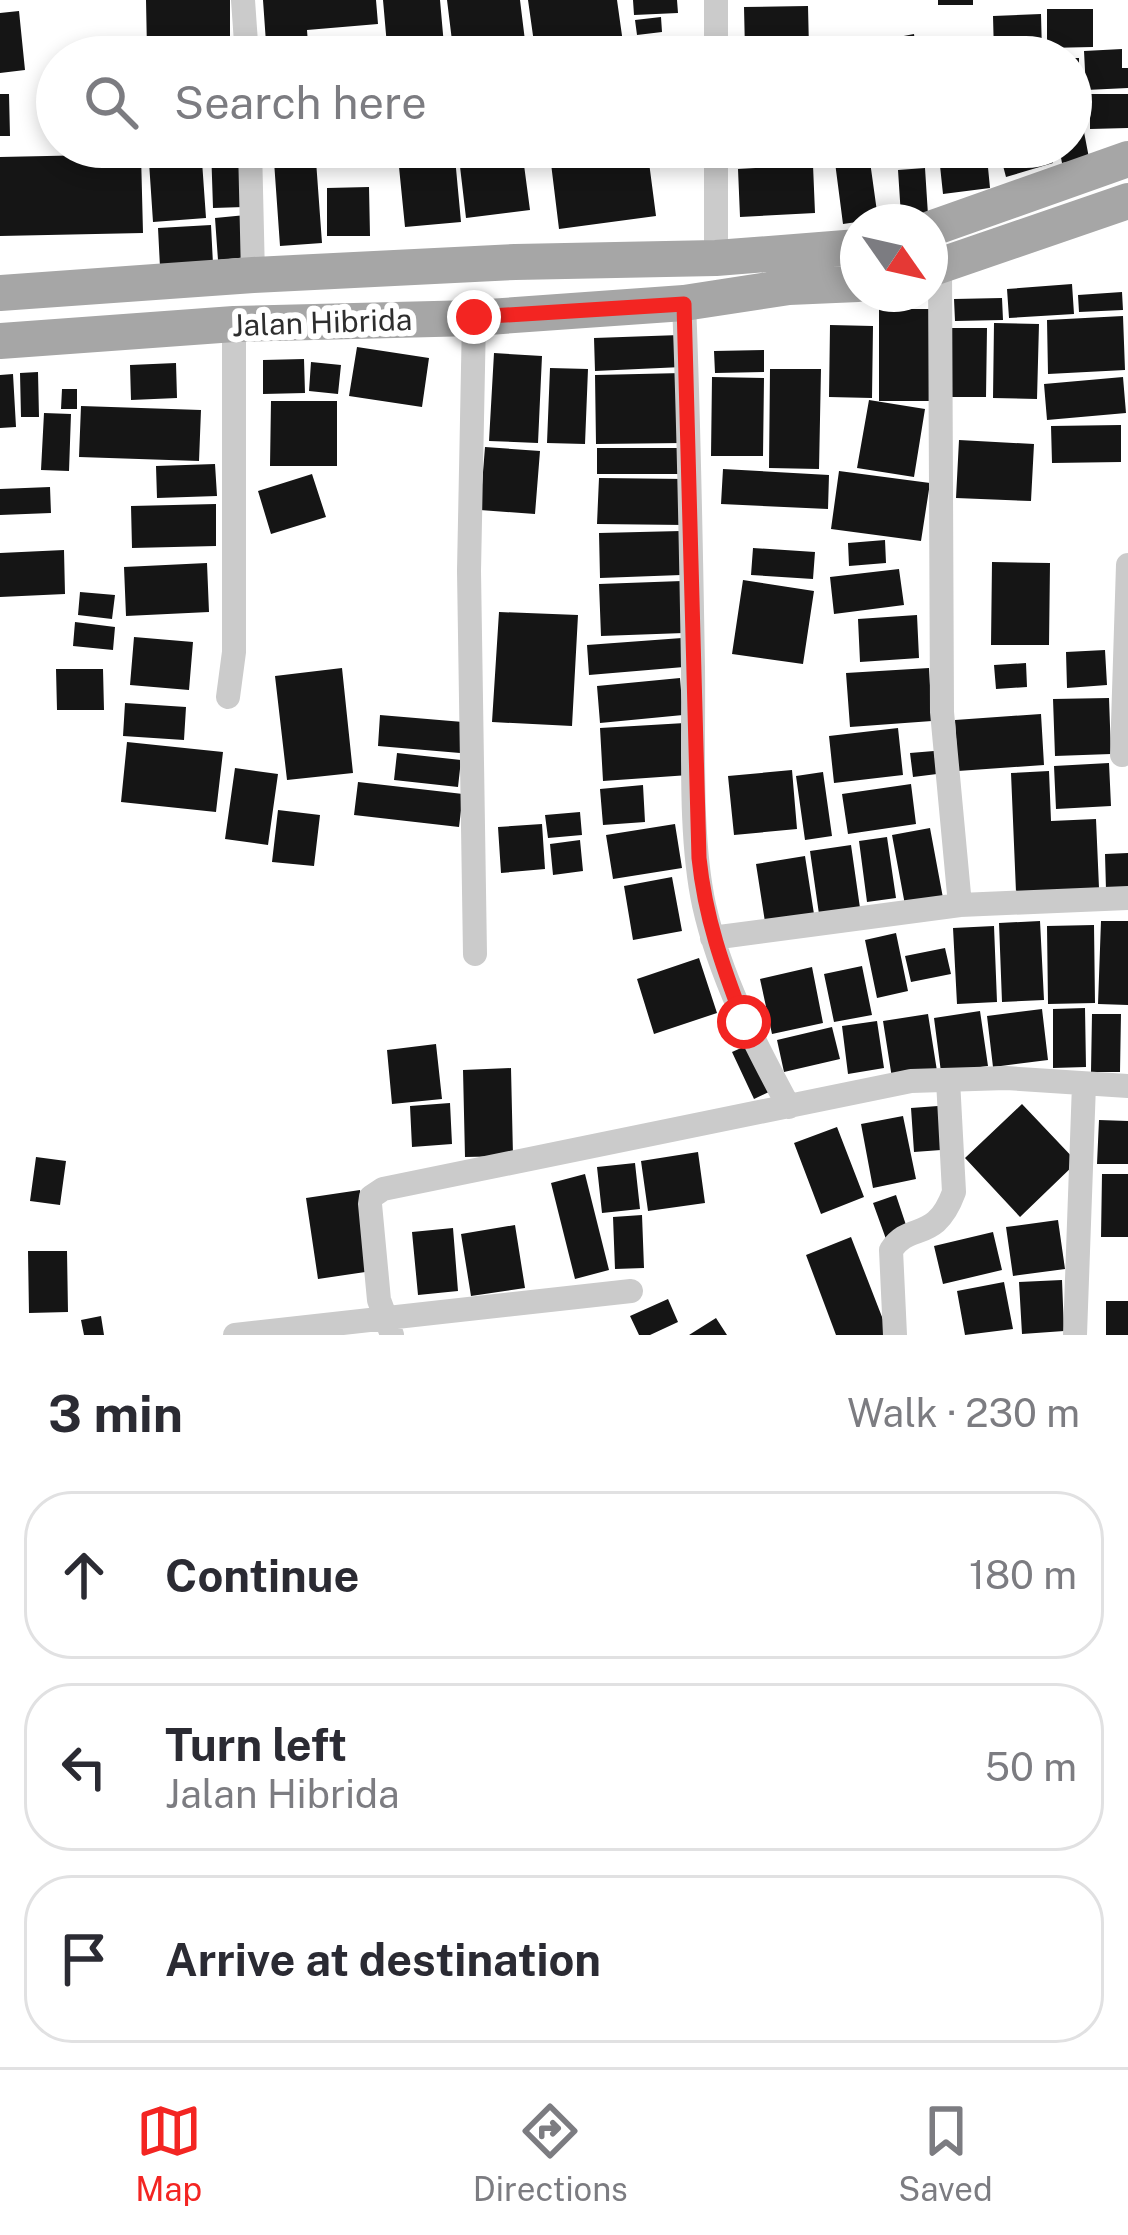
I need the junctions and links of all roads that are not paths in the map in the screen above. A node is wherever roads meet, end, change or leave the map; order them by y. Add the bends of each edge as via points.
1 (243, 0) edge
2 (716, 0) edge
3 (246, 36) edge
4 (716, 36) edge
5 (1128, 158) edge
6 (250, 168) edge
7 (716, 168) edge
8 (1128, 201) edge
9 (948, 223) edge
10 (840, 248) edge
11 (716, 258) junction
12 (515, 262) junction
13 (948, 263) edge
14 (253, 275) junction
15 (840, 285) edge
16 (0, 293) edge
17 (684, 304) junction
18 (936, 312) edge
19 (516, 314) junction
20 (474, 317) junction
21 (234, 323) junction
22 (0, 341) edge
23 (1128, 565) edge
24 (228, 697) dead end
25 (1122, 755) dead end
26 (1128, 898) edge
27 (960, 905) junction
28 (712, 938) junction
29 (475, 954) dead end
30 (948, 1080) junction
31 (1084, 1084) junction
32 (1128, 1086) edge
33 (788, 1107) junction
34 (631, 1292) dead end
35 (388, 1327) edge
36 (235, 1335) edge
37 (895, 1335) edge
38 (1075, 1335) edge

1 - 3 street
2 - 4 street
5 - 9 main road
6 - 14 street
7 - 11 street
8 - 13 main road
10 - 11 main road
11 - 12 main road
12 - 14 main road
12 - 19 main road
14 - 16 main road
15 - 17 main road, Jalan Hibrida
17 - 19 main road, Jalan Hibrida
17 - 28 street via 694,768
18 - 27 street via 942,712
19 - 20 main road, Jalan Hibrida
20 - 21 main road, Jalan Hibrida
20 - 29 street
21 - 22 main road, Jalan Hibrida
21 - 24 street
23 - 25 street
26 - 27 street
27 - 28 street
28 - 33 street
30 - 31 street
30 - 33 street
30 - 37 street via 954,1192 935,1225 891,1250
31 - 32 street
31 - 38 street
33 - 35 street via 376,1192 370,1204
34 - 35 street
35 - 36 street

